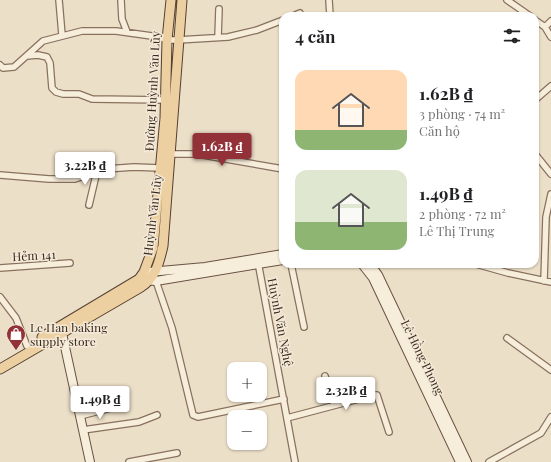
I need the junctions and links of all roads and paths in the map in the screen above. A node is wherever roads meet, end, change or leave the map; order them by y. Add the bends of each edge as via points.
1 (59, 0) edge
2 (122, 0) edge
3 (171, 0) edge
4 (182, 0) edge
5 (329, 0) edge
6 (507, 0) edge
7 (219, 9) dead end
8 (330, 12) edge
9 (524, 12) edge
10 (551, 21) edge
11 (279, 22) edge
12 (539, 22) edge
13 (545, 26) junction
14 (126, 32) junction
15 (62, 35) junction
16 (218, 37) junction
17 (551, 37) edge
18 (167, 40) junction
19 (178, 40) junction
20 (28, 56) junction
21 (1, 67) edge
22 (551, 86) edge
23 (539, 96) edge
24 (166, 100) junction
25 (171, 153) junction
26 (161, 154) junction
27 (539, 159) edge
28 (160, 168) junction
29 (279, 168) edge
30 (97, 171) junction
31 (0, 174) edge
32 (551, 174) edge
33 (551, 194) edge
34 (89, 205) dead end
35 (279, 255) edge
36 (279, 260) edge
37 (258, 261) junction
38 (70, 263) dead end
39 (0, 268) edge
40 (292, 268) edge
41 (365, 268) edge
42 (373, 268) edge
43 (497, 268) edge
44 (142, 275) junction
45 (154, 278) junction
46 (544, 281) junction
47 (551, 282) edge
48 (0, 297) edge
49 (304, 327) dead end
50 (60, 330) junction
51 (507, 338) dead end
52 (27, 346) junction
53 (0, 362) edge
54 (0, 369) edge
55 (551, 370) edge
56 (325, 376) dead end
57 (284, 399) junction
58 (334, 405) junction
59 (115, 406) dead end
60 (80, 416) junction
61 (157, 416) dead end
62 (287, 418) junction
63 (551, 418) edge
64 (83, 430) junction
65 (389, 432) dead end
66 (177, 453) dead end
67 (90, 462) edge
68 (129, 462) edge
69 (295, 462) edge
70 (460, 462) edge
71 (467, 462) edge
72 (489, 462) edge

1 - 15 street
2 - 14 street via 122,19
3 - 18 main road, Đường Huỳnh Văn Lũy
4 - 19 main road, Huỳnh Văn Lũy
5 - 8 street
6 - 9 street
7 - 16 street
10 - 13 street
11 - 16 street via 257,30
12 - 13 street
13 - 17 street
14 - 15 street via 82,30
14 - 18 street
15 - 20 street via 44,41
16 - 19 street
18 - 19 street
18 - 24 main road, Đường Huỳnh Văn Lũy
19 - 25 main road, Huỳnh Văn Lũy
20 - 21 street via 14,67
20 - 24 street via 46,57 50,63 52,88 56,92 79,94 92,99
22 - 23 street
24 - 26 main road, Đường Huỳnh Văn Lũy
25 - 26 street
25 - 29 street via 197,154
25 - 45 main road, Huỳnh Văn Lũy via 163,246
26 - 28 main road, Đường Huỳnh Văn Lũy
27 - 32 street
28 - 30 street via 134,166
28 - 44 main road, Đường Huỳnh Văn Lũy via 152,248
30 - 31 street via 75,178 49,179
30 - 34 street
33 - 46 street via 546,217
35 - 37 street
36 - 37 street
37 - 45 street via 198,268
37 - 57 street, Huỳnh Văn Nghệ
38 - 39 street, Hẻm 141
40 - 49 street
41 - 70 street, Lê Hồng Phong via 373,278
42 - 71 street, Lê Hồng Phong
43 - 46 street
44 - 45 street
44 - 50 main road
45 - 50 main road
45 - 57 street via 172,328 193,415 198,417 239,410
46 - 47 street
48 - 52 street via 16,318
50 - 52 main road
50 - 54 main road
50 - 60 street
51 - 55 street
52 - 53 main road
56 - 58 street
57 - 62 street, Huỳnh Văn Nghệ
58 - 62 street
58 - 65 street via 369,394 377,395
59 - 60 street
60 - 64 street
61 - 64 street via 139,422
62 - 69 street, Huỳnh Văn Nghệ
63 - 72 street via 541,434
64 - 67 street
66 - 68 street

